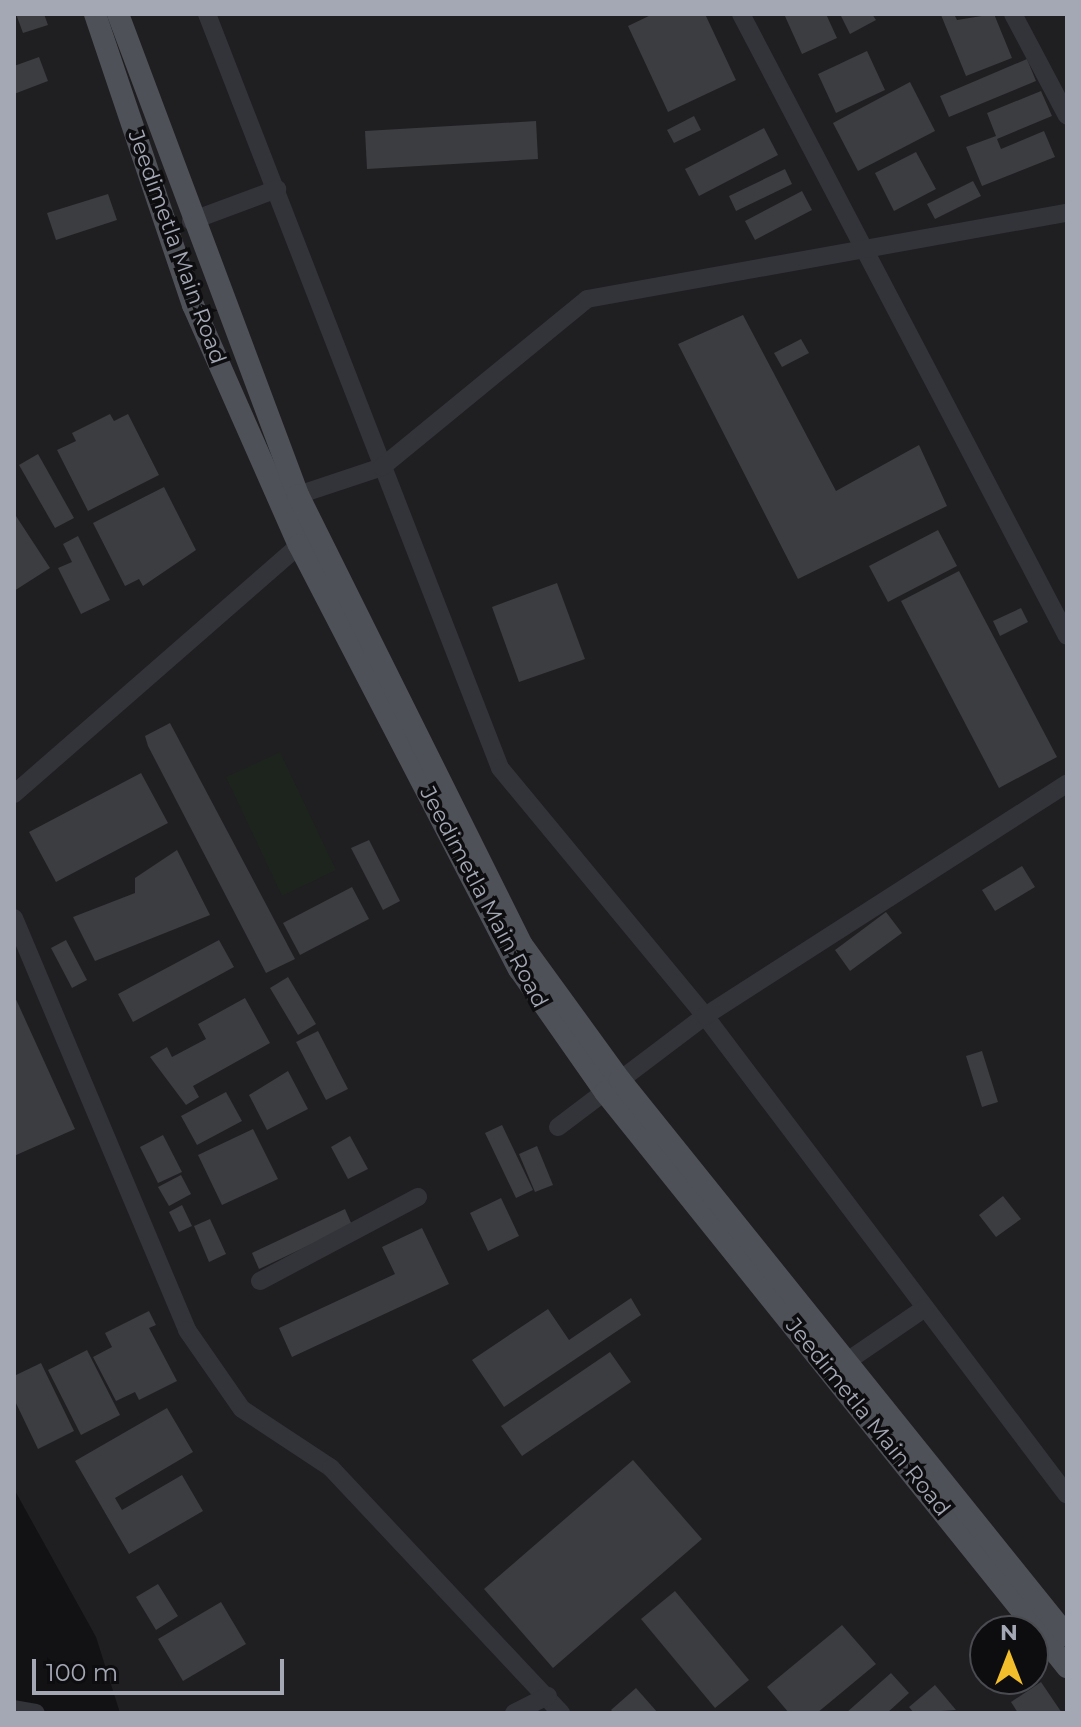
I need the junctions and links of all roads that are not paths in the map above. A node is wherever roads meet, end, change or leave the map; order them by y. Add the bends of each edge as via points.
1 (95, 14) edge
2 (118, 14) edge
3 (207, 14) edge
4 (741, 14) edge
5 (1013, 14) edge
6 (1067, 116) edge
7 (277, 189) junction
8 (1067, 213) edge
9 (191, 221) junction
10 (870, 254) junction
11 (382, 467) junction
12 (298, 495) junction
13 (299, 545) junction
14 (1067, 636) edge
15 (1067, 784) edge
16 (14, 794) edge
17 (14, 918) edge
18 (705, 1016) junction
19 (613, 1086) junction
20 (558, 1127) dead end
21 (418, 1197) dead end
22 (260, 1281) dead end
23 (925, 1308) junction
24 (846, 1362) junction
25 (1067, 1495) edge
26 (1067, 1636) edge
27 (1067, 1667) edge
28 (548, 1696) junction
29 (14, 1709) edge
30 (36, 1713) edge
31 (514, 1713) edge
32 (561, 1713) edge

1 - 13 main road, Jeedimetla Main Road via 193,305
2 - 9 main road, Jeedimetla Main Road
3 - 7 street
4 - 10 street
5 - 6 street
7 - 9 street
7 - 11 street
8 - 10 street
9 - 12 main road, Jeedimetla Main Road
10 - 11 street via 587,299
10 - 14 street
11 - 12 street
11 - 18 street via 500,768
12 - 19 main road, Jeedimetla Main Road via 522,945
13 - 16 street
13 - 19 main road, Jeedimetla Main Road via 511,955
15 - 18 street
17 - 28 street via 187,1330 242,1409 331,1468
18 - 19 street
18 - 23 street
19 - 20 street
19 - 24 main road, Jeedimetla Main Road
19 - 27 main road, Jeedimetla Main Road
21 - 22 street
23 - 24 street
23 - 25 street
24 - 26 main road, Jeedimetla Main Road
28 - 31 street
28 - 32 street
29 - 30 street

